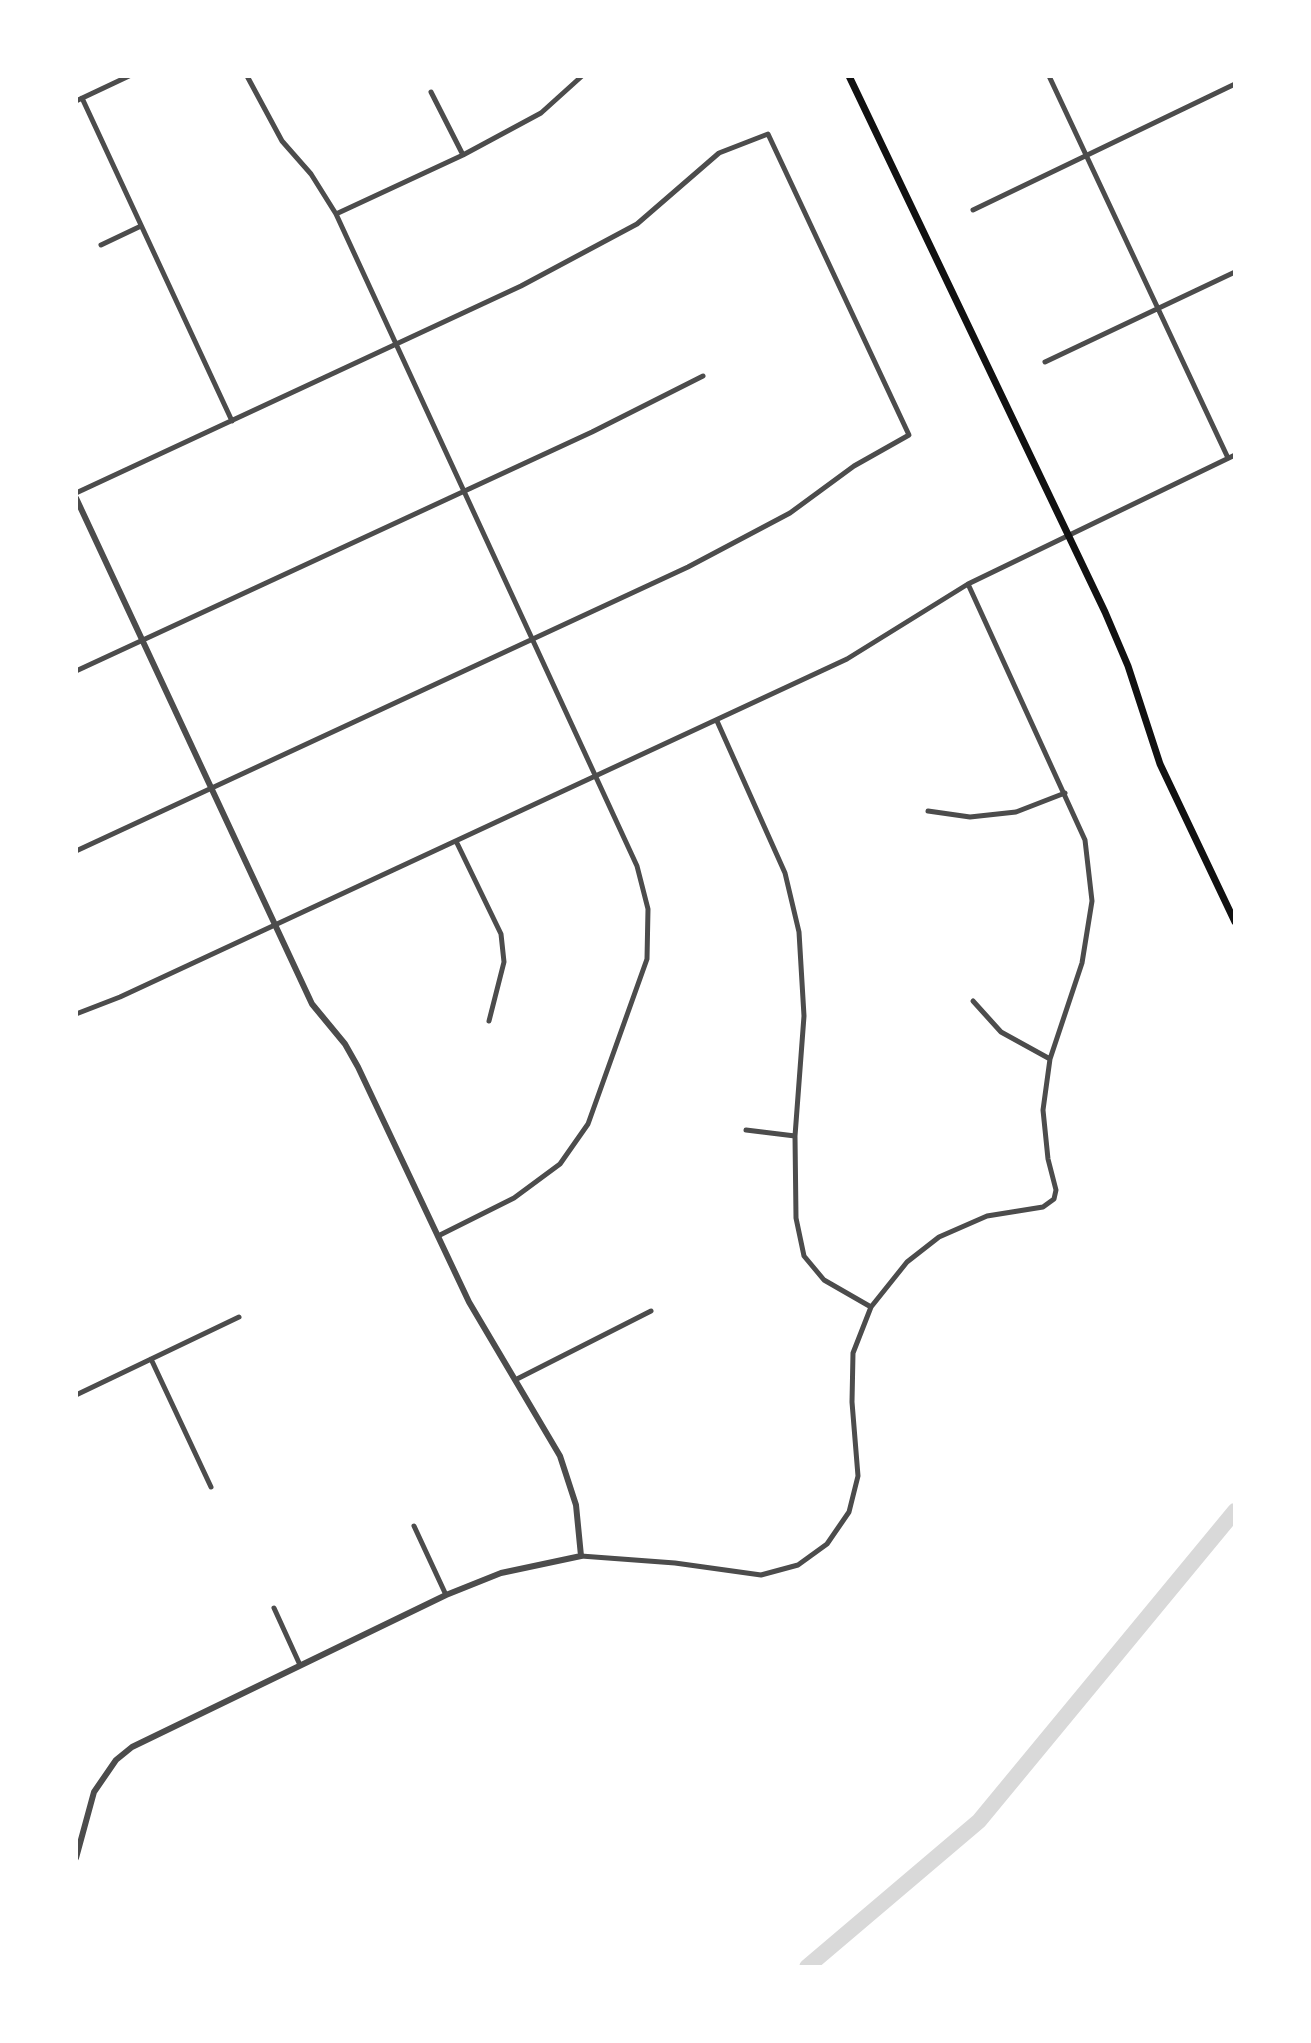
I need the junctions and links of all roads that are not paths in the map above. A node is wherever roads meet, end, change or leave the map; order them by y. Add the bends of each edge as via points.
1 (129, 76) edge
2 (247, 76) edge
3 (582, 76) edge
4 (849, 76) edge
5 (1049, 76) edge
6 (1235, 84) edge
7 (431, 92) dead end
8 (79, 100) edge
9 (463, 155) junction
10 (1086, 155) junction
11 (973, 210) dead end
12 (336, 214) junction
13 (141, 226) junction
14 (101, 245) dead end
15 (1235, 272) edge
16 (1158, 309) junction
17 (394, 344) junction
18 (1045, 362) dead end
19 (703, 376) dead end
20 (232, 421) junction
21 (1235, 455) edge
22 (1228, 458) junction
23 (463, 491) junction
24 (76, 495) edge
25 (1067, 533) junction
26 (968, 584) junction
27 (530, 640) junction
28 (142, 642) junction
29 (76, 671) edge
30 (717, 721) junction
31 (595, 776) junction
32 (211, 790) junction
33 (1065, 793) junction
34 (928, 811) dead end
35 (456, 841) junction
36 (76, 851) edge
37 (1235, 922) edge
38 (274, 926) junction
39 (973, 1001) dead end
40 (76, 1014) edge
41 (489, 1021) dead end
42 (1050, 1059) junction
43 (746, 1130) dead end
44 (795, 1136) junction
45 (438, 1236) junction
46 (871, 1307) junction
47 (651, 1311) dead end
48 (239, 1317) dead end
49 (151, 1359) junction
50 (517, 1379) junction
51 (76, 1395) edge
52 (211, 1487) dead end
53 (414, 1526) dead end
54 (581, 1556) junction
55 (446, 1595) junction
56 (274, 1608) dead end
57 (300, 1665) junction
58 (80, 1825) edge
59 (76, 1858) edge

1 - 8 street
2 - 12 street via 282,141
3 - 9 street via 541,113
4 - 25 main road
5 - 10 street
6 - 10 street
7 - 9 street
8 - 13 street
9 - 12 street
10 - 11 street
10 - 16 street
12 - 17 street
13 - 14 street
13 - 20 street
15 - 16 street
16 - 18 street
16 - 22 street
17 - 20 street
17 - 23 street
17 - 27 street via 521,286 637,224 719,153 768,134 909,435 854,466 790,513
19 - 23 street
20 - 24 street
21 - 22 street
22 - 25 street
23 - 27 street
23 - 28 street
24 - 28 street
25 - 26 street
25 - 37 main road via 1128,666 1160,764
26 - 30 street via 847,659
26 - 33 street
27 - 31 street
27 - 32 street
28 - 29 street
28 - 32 street
30 - 31 street
30 - 44 street via 785,873 799,932 804,1016
31 - 35 street
31 - 45 street via 637,866 648,909 647,959 631,1010 588,1124 560,1164 514,1198
32 - 36 street
32 - 38 street
33 - 34 street via 1016,812 970,817
33 - 42 street via 1085,840 1092,901 1082,963
35 - 38 street
35 - 41 street via 501,934 504,962
38 - 40 street
38 - 45 street via 312,1004 358,1067
39 - 42 street via 1001,1032
42 - 46 street via 1044,1120 1054,1199 1043,1207 987,1216 939,1237 907,1262
43 - 44 street
44 - 46 street via 796,1218 804,1256 824,1280
45 - 50 street via 469,1302
46 - 54 street via 853,1353 858,1476 849,1512 827,1544 798,1565 761,1575
47 - 50 street
48 - 49 street
49 - 51 street
49 - 52 street
50 - 54 street via 560,1456 576,1505
53 - 55 street
54 - 55 street via 501,1573
55 - 57 street
56 - 57 street
57 - 58 street via 132,1747 103,1777
58 - 59 street

